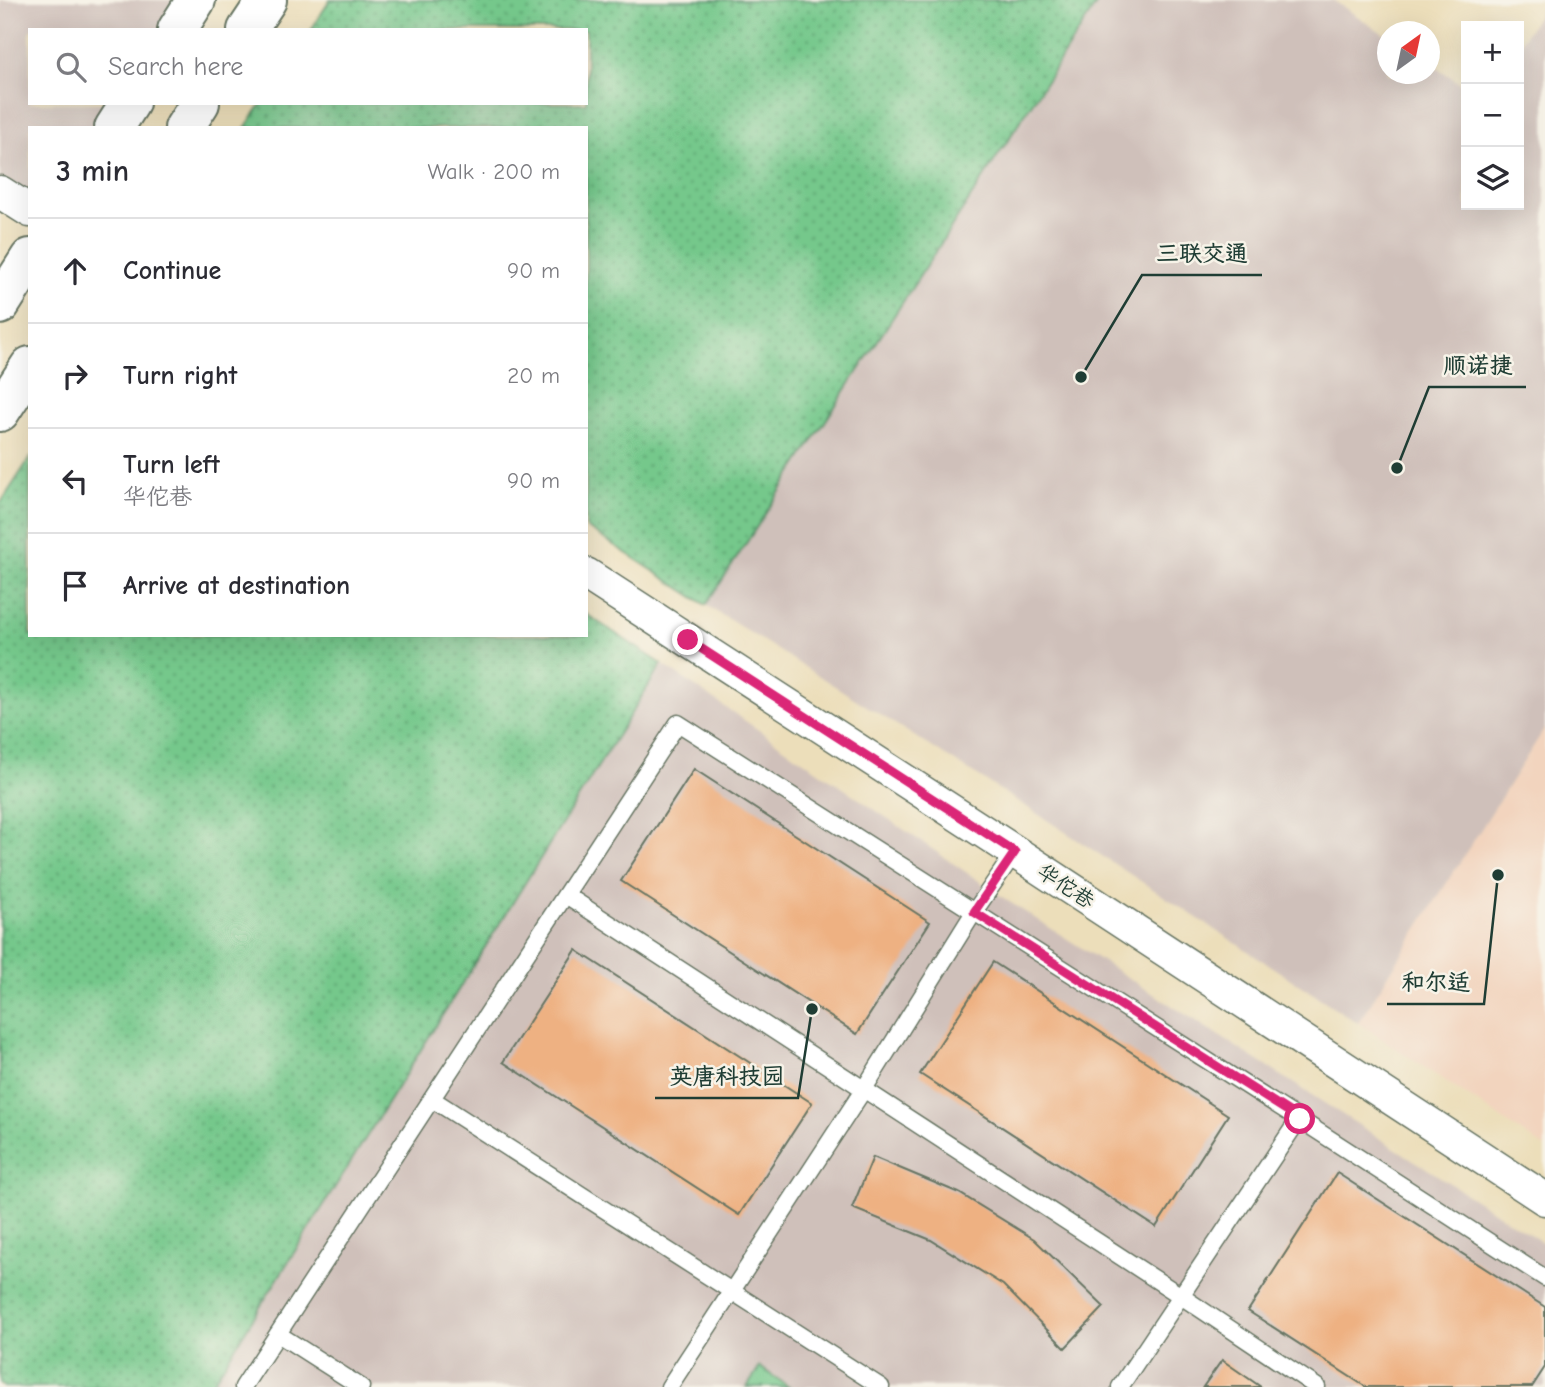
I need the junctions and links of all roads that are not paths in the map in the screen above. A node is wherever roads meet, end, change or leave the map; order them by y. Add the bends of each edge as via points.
1 (197, 0) edge
2 (267, 0) edge
3 (178, 28) edge
4 (248, 28) edge
5 (129, 105) edge
6 (199, 105) edge
7 (115, 126) edge
8 (185, 126) edge
9 (28, 261) edge
10 (0, 305) edge
11 (28, 369) edge
12 (0, 412) edge
13 (588, 575) edge
14 (1015, 852) junction
15 (566, 895) junction
16 (974, 912) junction
17 (864, 1089) junction
18 (432, 1099) junction
19 (1300, 1119) junction
20 (1545, 1199) edge
21 (1545, 1278) edge
22 (732, 1292) junction
23 (1181, 1296) junction
24 (278, 1334) junction
25 (243, 1387) edge
26 (361, 1387) edge
27 (669, 1387) edge
28 (881, 1387) edge
29 (1120, 1387) edge
30 (1317, 1387) edge

1 - 3 main road
2 - 4 main road
5 - 7 main road
6 - 8 main road
9 - 10 main road
11 - 12 main road
13 - 14 street, 华佗巷
14 - 16 lane
14 - 20 street, 华佗巷
15 - 16 lane via 678,723
15 - 17 lane
15 - 18 lane
16 - 17 lane
16 - 19 lane
17 - 22 lane
17 - 23 lane
18 - 22 lane
18 - 24 lane
19 - 21 lane
19 - 23 lane
22 - 27 lane
22 - 28 lane
23 - 29 lane
23 - 30 lane
24 - 25 lane
24 - 26 lane

